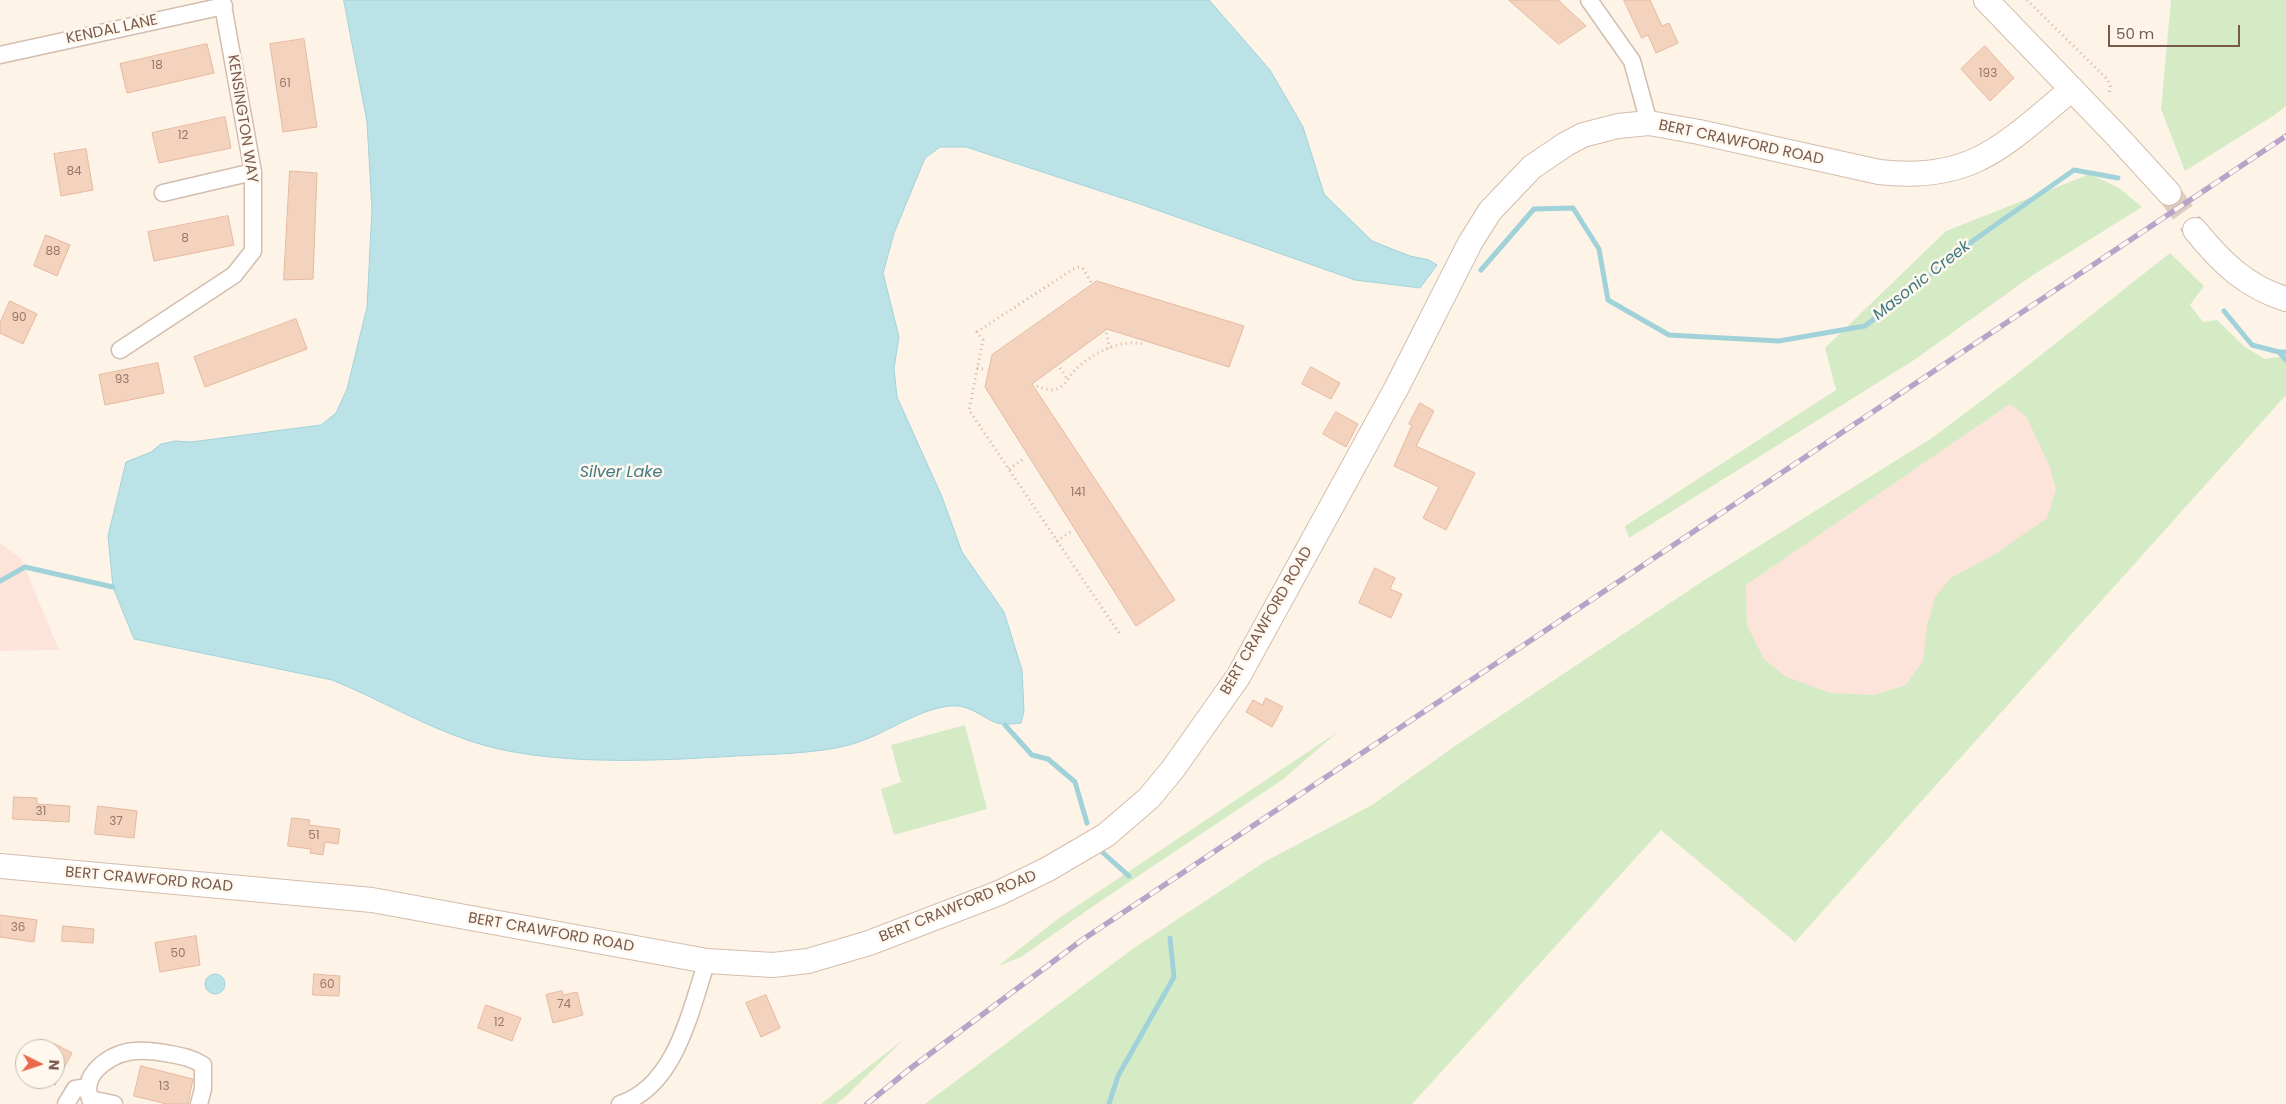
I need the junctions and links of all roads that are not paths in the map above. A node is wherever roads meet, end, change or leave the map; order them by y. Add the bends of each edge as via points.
1 (1589, 0) edge
2 (1986, 0) edge
3 (223, 3) edge
4 (0, 55) edge
5 (2072, 90) junction
6 (1649, 123) junction
7 (253, 172) junction
8 (2169, 193) tunnel mouth
9 (164, 194) dead end
10 (2195, 230) tunnel mouth
11 (2286, 299) edge
12 (120, 350) dead end
13 (0, 866) edge
14 (707, 961) junction
15 (88, 1087) junction
16 (66, 1104) edge
17 (114, 1104) edge
18 (199, 1104) edge
19 (620, 1104) edge

1 - 6 street via 1632,61
2 - 5 street
3 - 4 street, KENDAL LANE
3 - 7 street, KENSINGTON WAY
5 - 6 street, BERT CRAWFORD ROAD via 1987,156 1958,168 1923,174 1879,172
5 - 8 street
6 - 14 street, BERT CRAWFORD ROAD via 1601,129 1566,144 1532,167 1490,211 1470,242 1397,387 1238,677 1174,769 1149,798 1106,835 1048,869 999,892 869,943 808,961 774,965
7 - 9 street
7 - 12 street, KENSINGTON WAY via 253,251 234,274
10 - 11 street via 2228,268 2249,284
13 - 14 street, BERT CRAWFORD ROAD via 372,900
14 - 19 street via 676,1049 665,1070 651,1086
15 - 16 street via 75,1089
15 - 17 street via 90,1098
15 - 18 street via 90,1076 112,1057 131,1050 150,1050 187,1057 202,1065 204,1082

